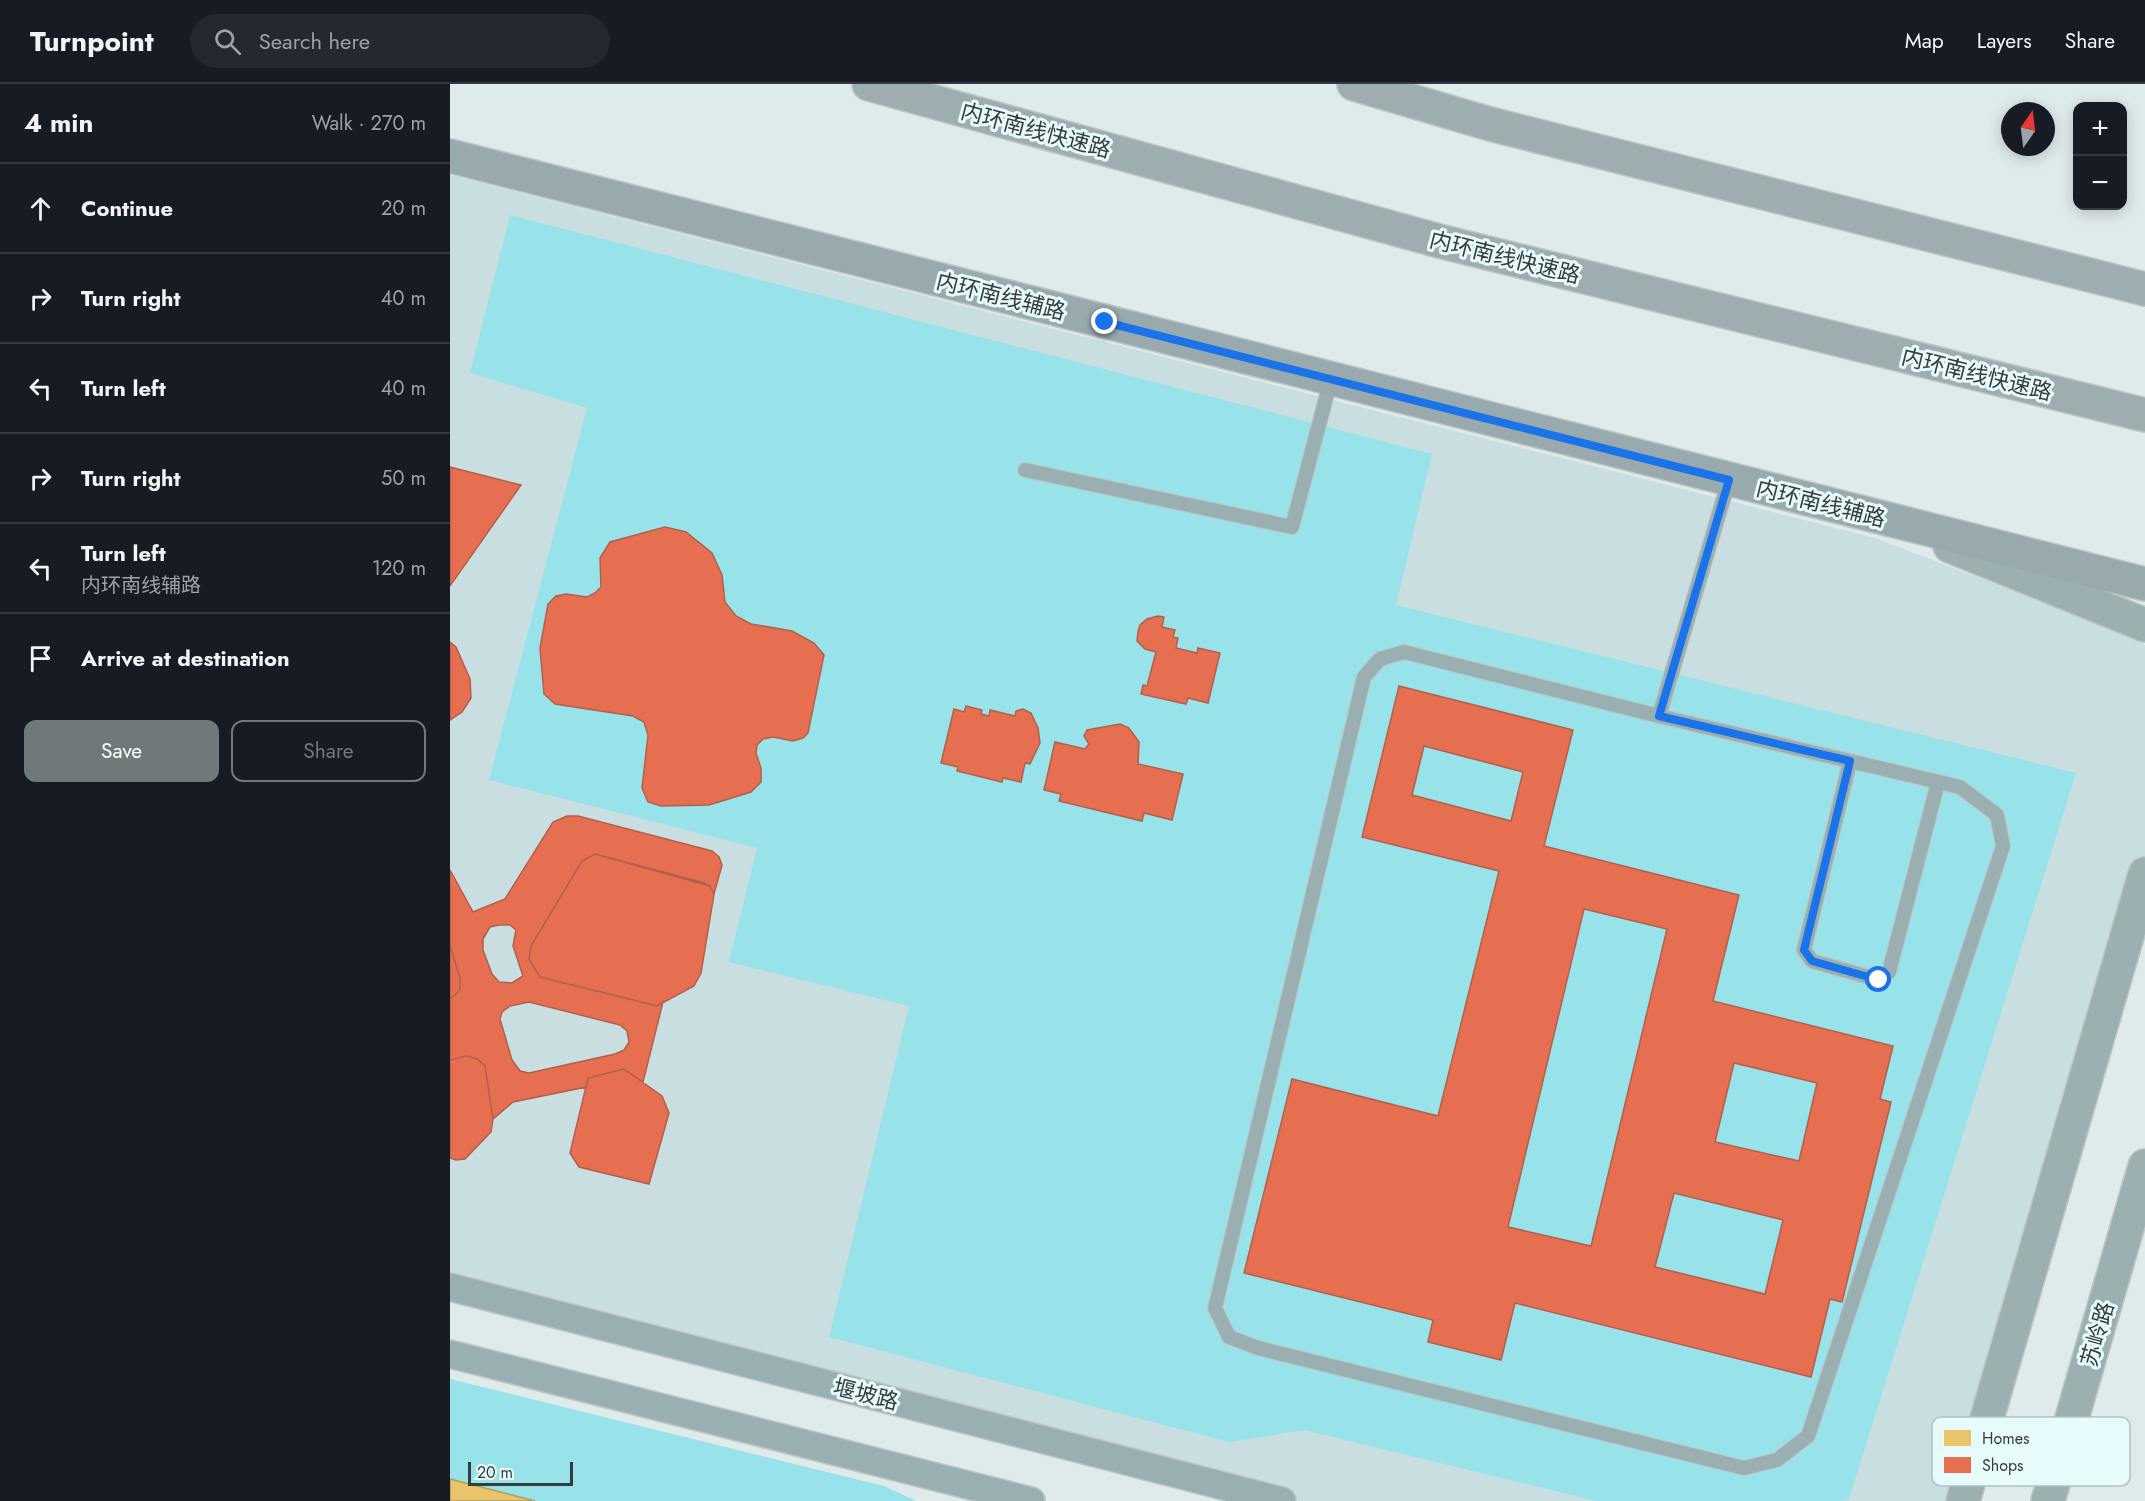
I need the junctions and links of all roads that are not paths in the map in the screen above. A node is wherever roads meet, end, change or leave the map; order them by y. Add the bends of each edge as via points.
1 (869, 84) edge
2 (1354, 84) edge
3 (450, 156) edge
4 (2145, 289) edge
5 (1331, 379) junction
6 (2145, 415) edge
7 (1025, 470) dead end
8 (1729, 480) junction
9 (1884, 519) junction
10 (2145, 584) edge
11 (2145, 625) edge
12 (1659, 716) junction
13 (1850, 761) junction
14 (1938, 782) junction
15 (2145, 874) edge
16 (2145, 1166) edge
17 (450, 1287) edge
18 (450, 1354) edge
19 (1987, 1417) edge
20 (2072, 1417) edge
21 (1967, 1486) edge
22 (2052, 1486) edge
23 (1031, 1501) edge
24 (1282, 1501) edge
25 (1963, 1501) edge
26 (2048, 1501) edge

1 - 6 highway, 内环南线快速路 via 1443,242
2 - 4 highway via 1502,127
3 - 5 main road, 内环南线辅路
5 - 7 lane via 1292,527
5 - 8 main road, 内环南线辅路
8 - 9 main road, 内环南线辅路
8 - 12 lane
9 - 10 main road, 内环南线辅路
9 - 11 main road
12 - 13 lane
12 - 14 lane via 1404,652 1380,659 1364,677 1215,1308 1229,1337 1258,1348 1744,1468 1777,1460 1808,1436 2003,846 1997,815 1960,787
13 - 14 lane
13 - 14 lane via 1804,950 1812,961 1879,980 1889,972
15 - 19 main road
16 - 20 main road, 苏岭路
17 - 24 street, 堰坡路
18 - 23 street
21 - 25 main road
22 - 26 main road, 苏岭路

